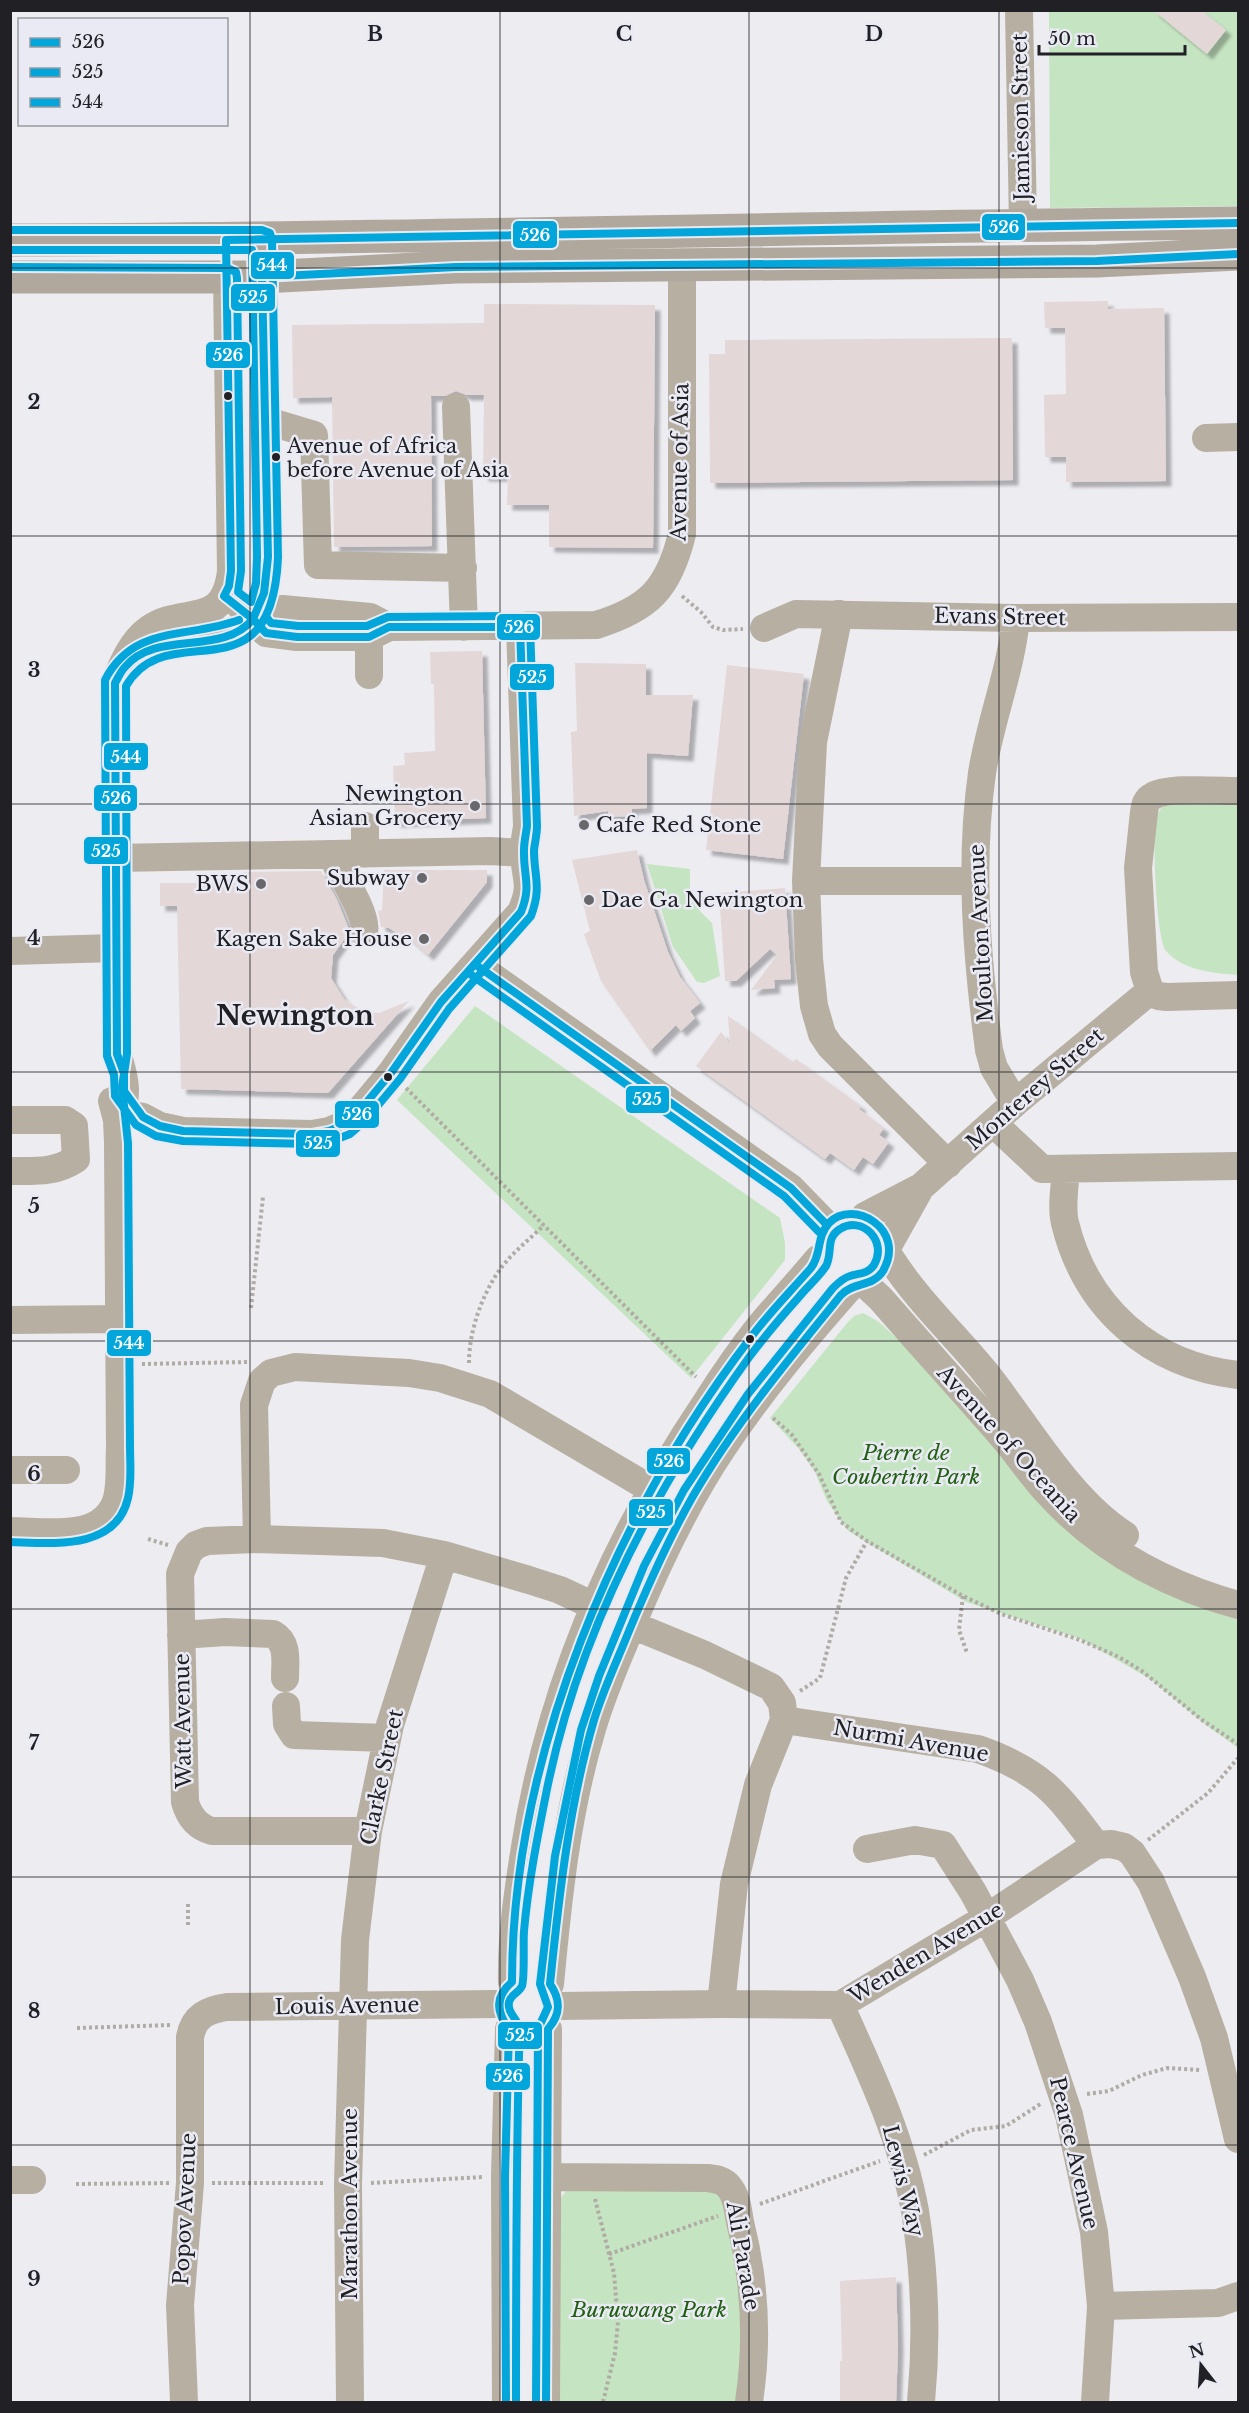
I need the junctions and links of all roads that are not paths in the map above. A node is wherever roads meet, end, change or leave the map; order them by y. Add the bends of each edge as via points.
1 (1019, 10) edge
2 (1239, 223) edge
3 (1023, 225) junction
4 (10, 240) edge
5 (226, 240) junction
6 (262, 240) junction
7 (1239, 254) edge
8 (1022, 260) junction
9 (682, 266) junction
10 (10, 277) edge
11 (262, 277) junction
12 (227, 278) junction
13 (456, 407) dead end
14 (264, 420) junction
15 (1239, 437) edge
16 (1206, 438) dead end
17 (463, 568) junction
18 (224, 596) junction
19 (839, 614) junction
20 (253, 617) junction
21 (1239, 617) edge
22 (1016, 618) junction
23 (464, 627) junction
24 (520, 627) junction
25 (764, 628) road end
26 (379, 632) junction
27 (121, 667) junction
28 (369, 675) dead end
29 (1239, 791) edge
30 (365, 826) dead end
31 (365, 854) junction
32 (524, 854) junction
33 (115, 858) junction
34 (336, 864) dead end
35 (806, 881) junction
36 (974, 881) junction
37 (364, 932) dead end
38 (116, 948) junction
39 (10, 951) edge
40 (476, 965) junction
41 (1150, 991) junction
42 (1239, 995) edge
43 (117, 1054) junction
44 (1015, 1103) junction
45 (10, 1120) edge
46 (993, 1123) junction
47 (126, 1127) junction
48 (75, 1144) junction
49 (948, 1164) junction
50 (1239, 1166) edge
51 (1066, 1169) junction
52 (10, 1171) edge
53 (921, 1187) junction
54 (865, 1216) junction
55 (827, 1225) junction
56 (889, 1250) junction
57 (819, 1259) junction
58 (858, 1285) junction
59 (119, 1319) junction
60 (10, 1320) edge
61 (1239, 1375) edge
62 (10, 1470) edge
63 (66, 1470) dead end
64 (651, 1489) junction
65 (10, 1531) edge
66 (257, 1539) junction
67 (444, 1555) junction
68 (1239, 1588) edge
69 (1239, 1605) edge
70 (594, 1606) junction
71 (632, 1625) junction
72 (181, 1635) junction
73 (285, 1678) dead end
74 (286, 1706) dead end
75 (783, 1711) junction
76 (387, 1738) junction
77 (368, 1831) junction
78 (1096, 1845) junction
79 (867, 1849) dead end
80 (987, 1918) junction
81 (721, 2004) junction
82 (506, 2005) junction
83 (352, 2006) junction
84 (553, 2006) junction
85 (840, 2006) junction
86 (195, 2021) joint
87 (1239, 2139) edge
88 (546, 2177) junction
89 (1239, 2296) edge
90 (1101, 2306) junction
91 (184, 2403) edge
92 (350, 2403) edge
93 (506, 2403) edge
94 (546, 2403) edge
95 (749, 2403) edge
96 (921, 2403) edge
97 (1095, 2403) edge

1 - 3 street, Jamieson Street
2 - 3 main road
3 - 6 main road
3 - 8 main road, Jamieson Street
4 - 5 main road
5 - 6 main road
5 - 12 main road
6 - 11 main road
7 - 8 main road via 1097,261
8 - 9 main road
9 - 11 main road via 456,267
9 - 24 street, Avenue of Asia via 682,534 675,562 661,587 622,617 596,625
10 - 12 main road
11 - 12 main road
11 - 14 street
12 - 18 street via 231,570
13 - 17 street
14 - 17 street via 314,435 318,565
14 - 20 street via 267,579 264,599
15 - 16 street
17 - 23 street
18 - 20 street, Avenue of Asia
18 - 27 street via 206,612 150,628
19 - 22 street, Evans Street
19 - 25 street, Evans Street via 796,614
19 - 35 street via 813,742
20 - 26 street, Avenue of Asia via 266,633 297,637
20 - 27 street via 248,626 231,635 157,648
21 - 22 street, Evans Street
22 - 36 street, Moulton Avenue via 983,771
23 - 24 street, Avenue of Asia
23 - 26 street, Avenue of Asia
24 - 32 street via 527,826
26 - 28 street
27 - 33 street via 113,697
29 - 41 street via 1159,793 1146,803 1138,868 1144,972
30 - 31 street
31 - 32 street
31 - 33 street
32 - 40 street via 529,879 521,912
33 - 38 street
34 - 37 street via 362,915
35 - 36 street
35 - 49 street via 809,959 814,1006 822,1034
36 - 44 street, Moulton Avenue via 989,1050 994,1068
38 - 39 street
38 - 43 street
40 - 47 street via 441,1002 391,1073 346,1124 312,1134
40 - 55 street via 791,1188
41 - 42 street via 1167,997
41 - 44 street, Monterey Street
43 - 47 street via 124,1073
43 - 47 street via 112,1066 112,1101
44 - 46 street, Monterey Street
45 - 48 street via 65,1120 74,1126
46 - 49 street, Monterey Street
46 - 51 street via 1042,1169
47 - 48 street
47 - 59 street
48 - 52 street via 76,1159 64,1168
49 - 53 street, Monterey Street
50 - 51 street
51 - 61 street via 1064,1221 1080,1268 1104,1306 1153,1348 1191,1365
53 - 54 street, Monterey Street
53 - 56 street, Monterey Street
54 - 55 street via 849,1214
54 - 56 street via 881,1226
55 - 57 street via 819,1241
56 - 58 street via 881,1273
56 - 68 street, Avenue of Oceania via 906,1283 985,1372 1098,1515 1144,1548 1202,1576
57 - 58 street via 830,1278 840,1284
57 - 64 street via 758,1329
58 - 69 street, Avenue of Oceania via 881,1299 1011,1445 1047,1492 1083,1527 1171,1582
58 - 71 street via 797,1349 724,1445 657,1563
59 - 60 street
59 - 65 street via 117,1497 112,1510 95,1527 82,1530
62 - 63 street
64 - 66 street via 490,1394 468,1385 409,1373 295,1367 271,1373 262,1381 254,1405
64 - 70 street
66 - 67 street via 383,1543
66 - 72 street, Watt Avenue via 207,1541 189,1552 180,1574
67 - 70 street via 560,1590
67 - 76 street, Clarke Street
70 - 82 street via 559,1700 534,1796
71 - 75 street via 771,1687
71 - 84 street via 592,1730 576,1796 558,1902
72 - 73 street via 273,1634 284,1645
72 - 77 street, Watt Avenue via 185,1802 202,1828
74 - 76 street via 288,1725 294,1735
75 - 78 street, Nurmi Avenue via 996,1755 1036,1776 1059,1797
75 - 81 street via 758,1785 734,1884
76 - 77 street, Clarke Street
77 - 83 street, Clarke Street
78 - 80 street, Wenden Avenue
78 - 87 street via 1111,1844 1132,1852 1151,1881 1204,2009
79 - 80 street, Pearce Avenue via 915,1840 943,1845
80 - 85 street, Wenden Avenue
80 - 90 street, Pearce Avenue via 1038,2022 1069,2115 1094,2232
81 - 84 street, Wenden Avenue
81 - 85 street, Wenden Avenue
82 - 83 street, Louis Avenue
82 - 84 street via 531,1978
82 - 84 street via 529,2035
82 - 93 street
83 - 86 street, Louis Avenue via 227,2007 207,2012
83 - 92 street, Marathon Avenue via 348,2184
84 - 88 street
85 - 96 street, Lewis Way via 884,2106 914,2209 923,2296
86 - 91 street, Popov Avenue via 190,2037 190,2183 180,2305
88 - 94 street
88 - 95 street, Ali Parade via 708,2178 723,2181 730,2188 753,2290 754,2353
89 - 90 street via 1218,2303
90 - 97 street, Pearce Avenue

